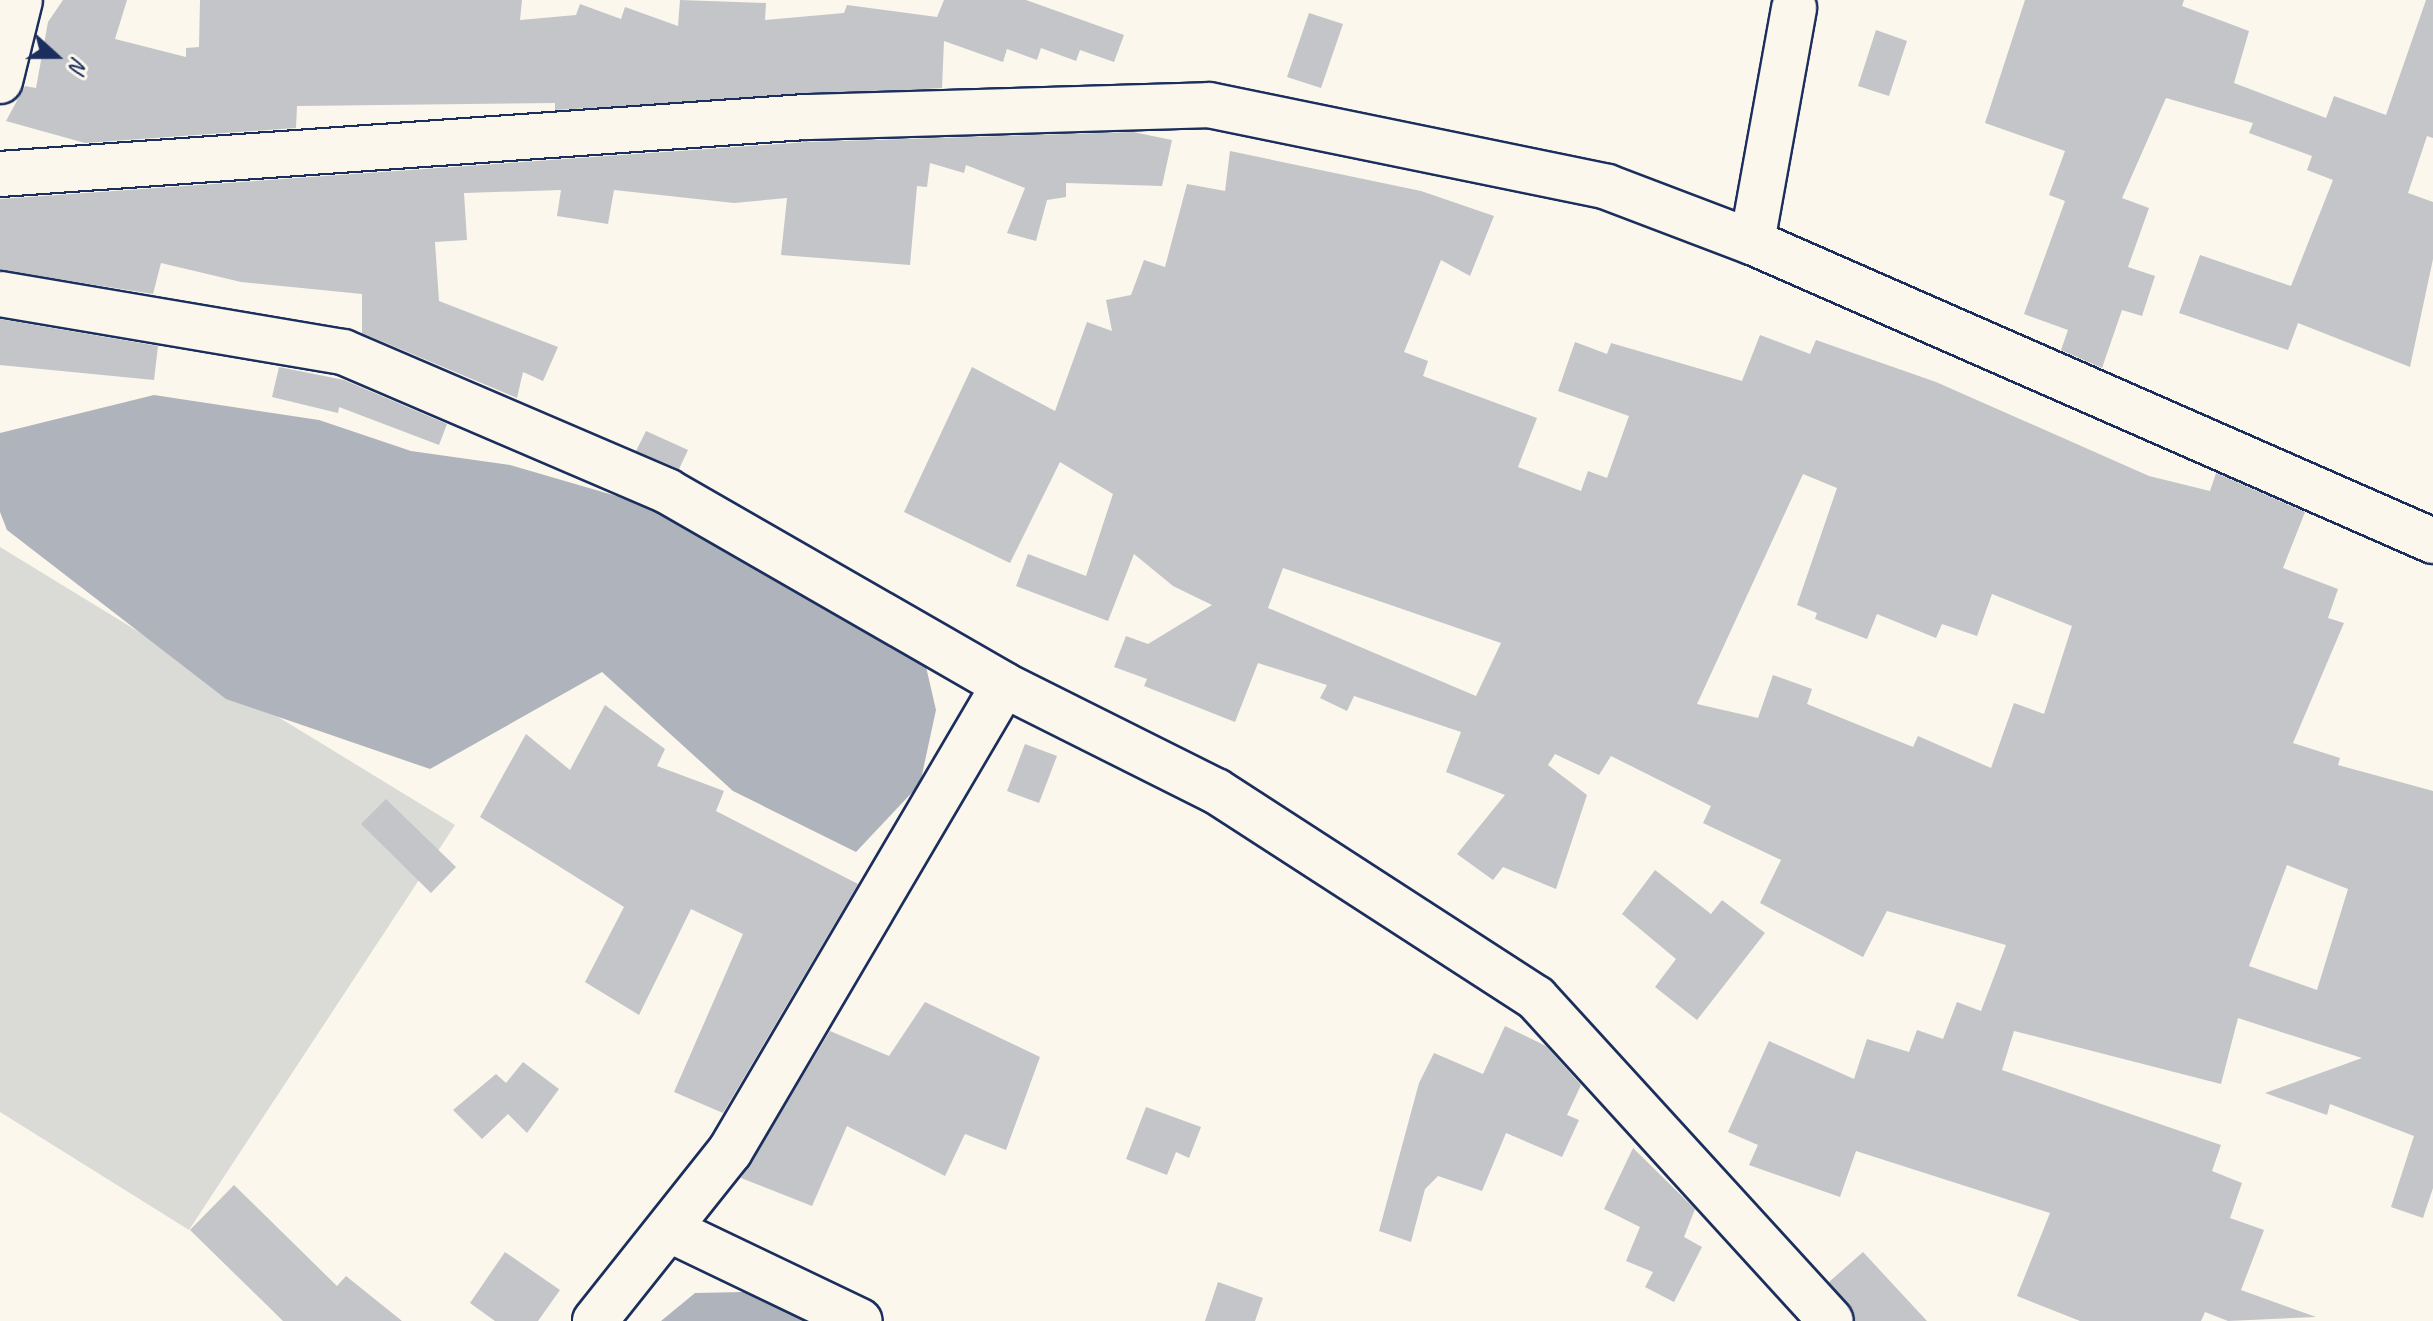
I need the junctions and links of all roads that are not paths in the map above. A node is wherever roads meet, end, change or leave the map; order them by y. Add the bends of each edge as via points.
1 (20, 0) edge
2 (1794, 8) dead end
3 (0, 81) edge
4 (0, 174) edge
5 (1752, 242) junction
6 (0, 294) edge
7 (2433, 541) edge
8 (1004, 685) junction
9 (672, 1231) junction
10 (595, 1321) edge
11 (860, 1321) edge
12 (1831, 1321) edge

1 - 3 street
2 - 5 street
4 - 5 street via 806,117 1209,105 1607,187
5 - 7 street
6 - 8 street via 343,352 667,491
8 - 9 street via 730,1151
8 - 12 street via 1216,791 1536,998
9 - 10 street
9 - 11 street

